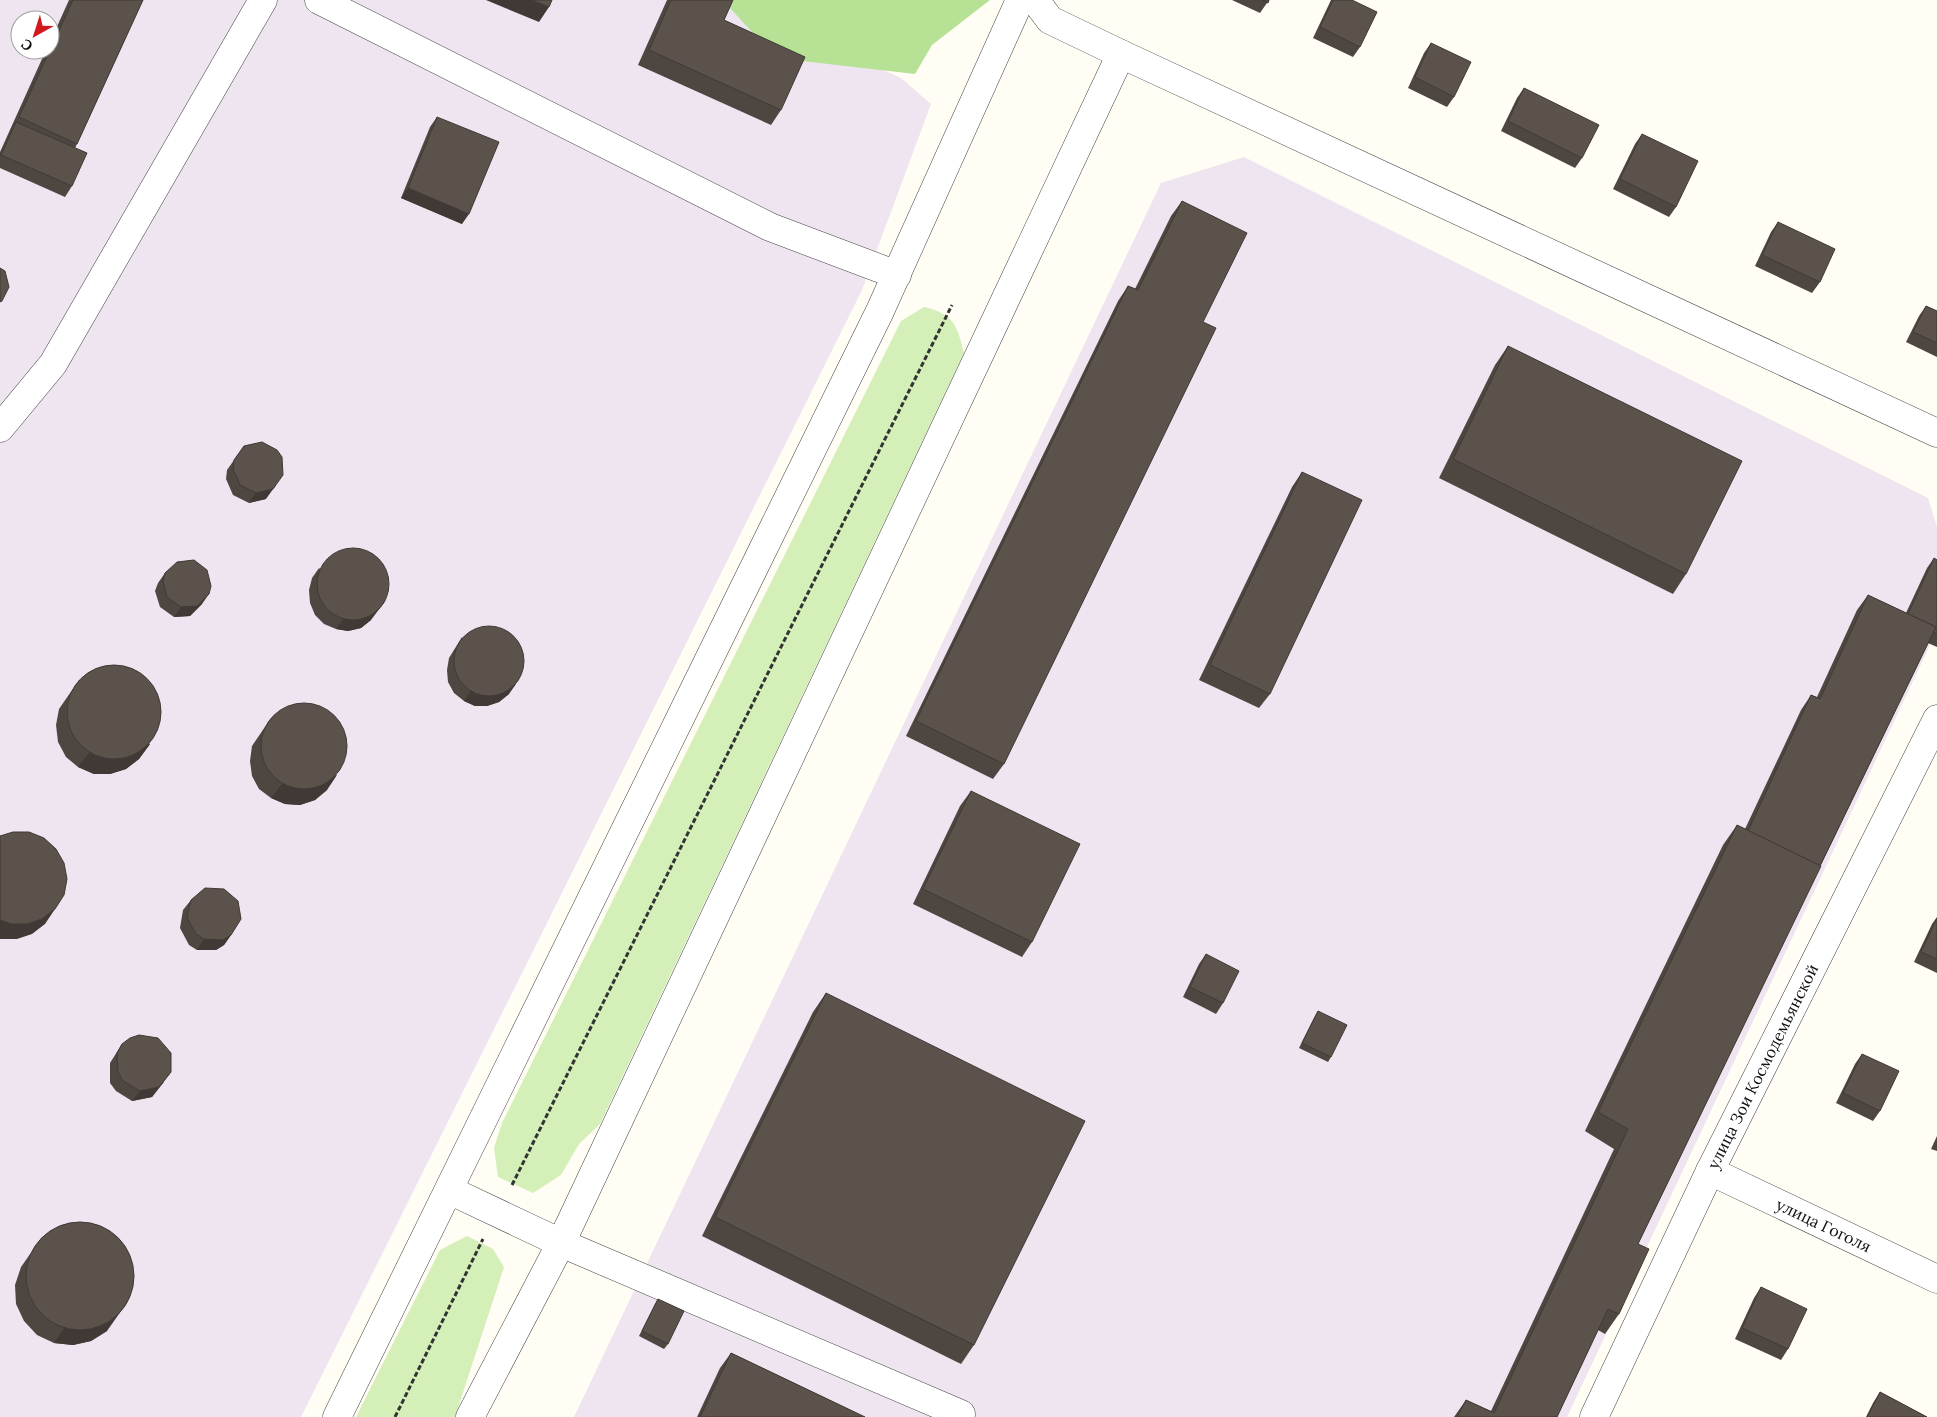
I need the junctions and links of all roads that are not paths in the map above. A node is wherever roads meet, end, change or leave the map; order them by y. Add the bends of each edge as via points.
1 (263, 0) edge
2 (319, 0) edge
3 (1020, 0) edge
4 (1035, 0) edge
5 (1121, 54) junction
6 (897, 275) junction
7 (0, 428) edge
8 (1937, 433) edge
9 (1937, 719) edge
10 (1710, 1171) junction
11 (449, 1190) junction
12 (561, 1243) junction
13 (1937, 1279) edge
14 (961, 1414) dead end
15 (337, 1417) edge
16 (470, 1417) edge
17 (1594, 1417) edge

1 - 7 street via 52,364
2 - 6 street via 770,228
3 - 6 street
4 - 5 street via 1050,20
5 - 8 street
5 - 12 street
6 - 11 street
9 - 10 street, улица Зои Космодемьянской
10 - 13 street, улица Гоголя
10 - 17 street, улица Зои Космодемьянской
11 - 12 street
11 - 15 street
12 - 14 street
12 - 16 street

